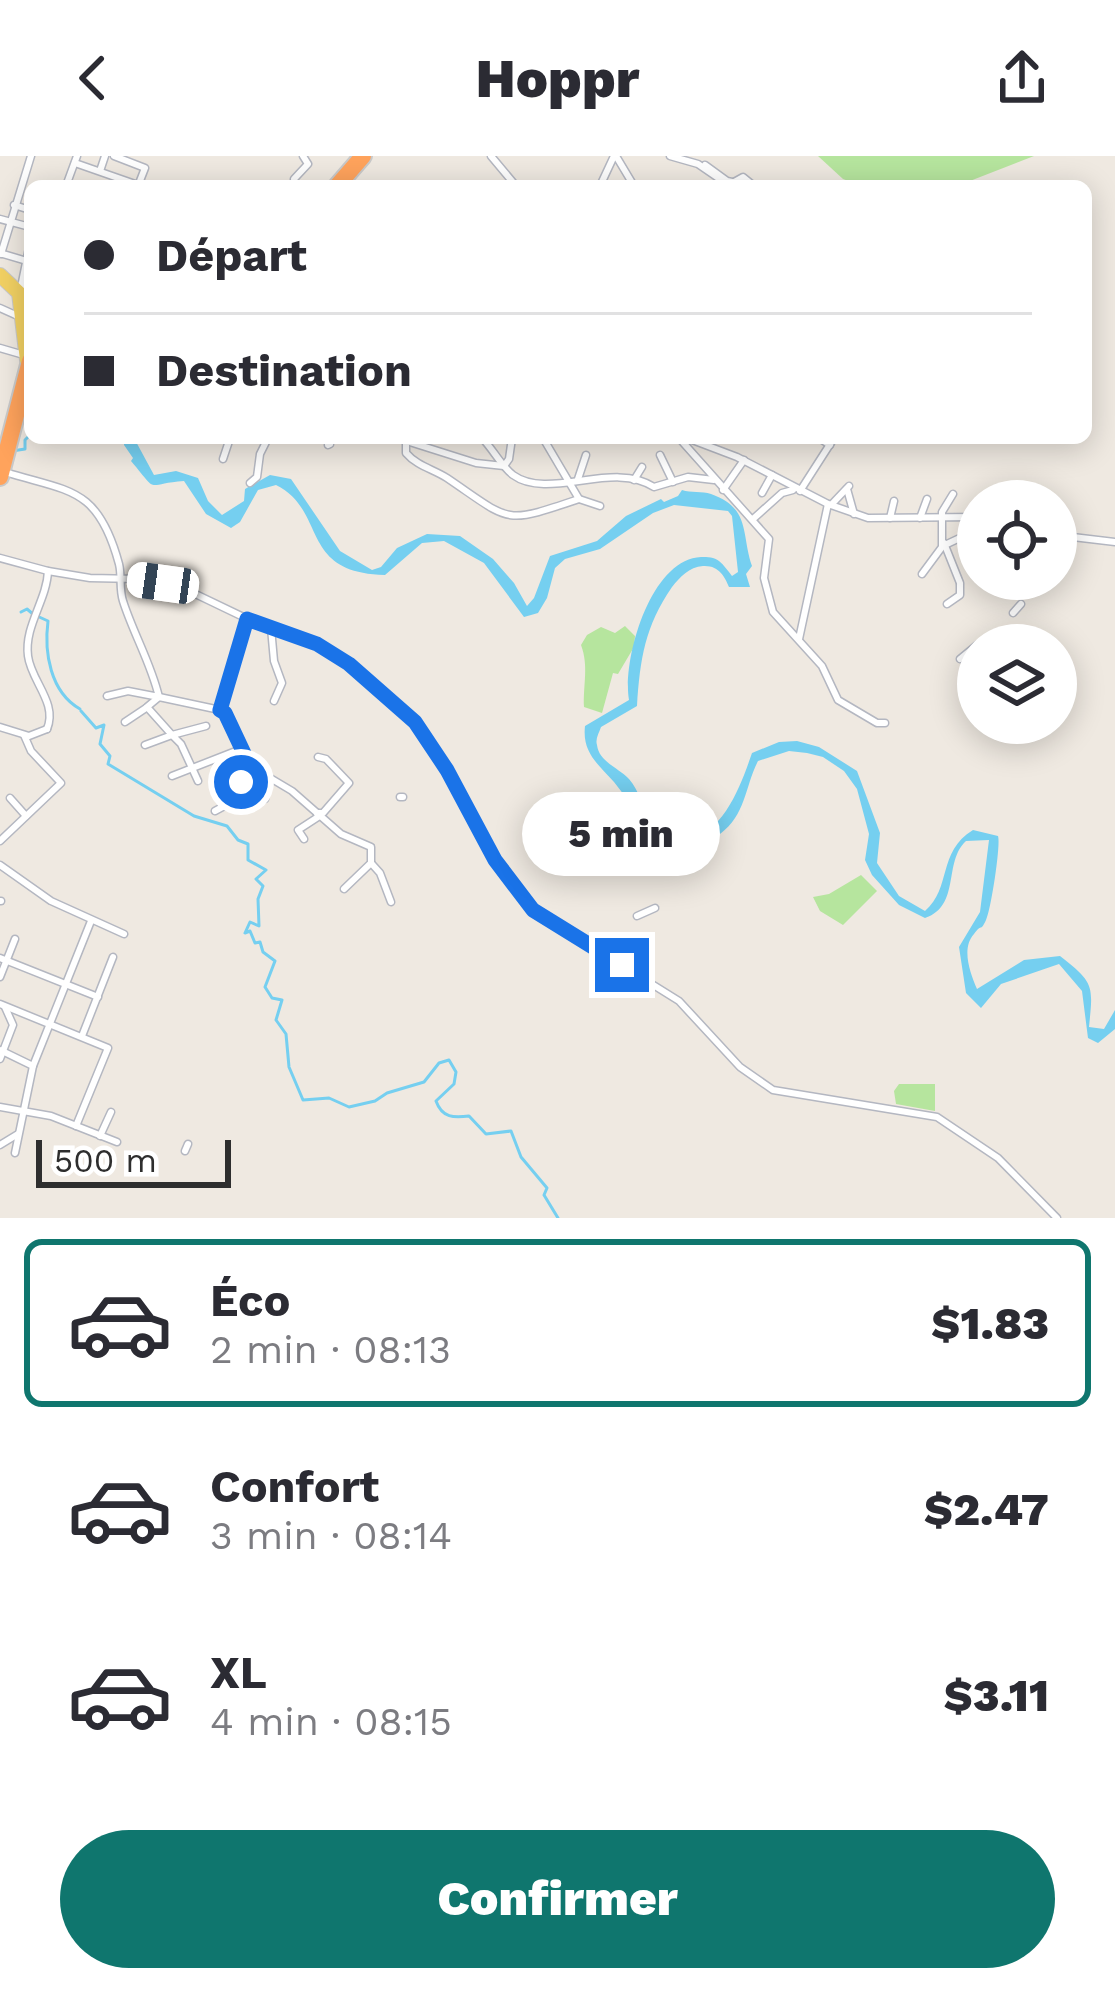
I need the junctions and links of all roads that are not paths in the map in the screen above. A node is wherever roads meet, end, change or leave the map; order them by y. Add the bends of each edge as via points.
1 (109, 156) edge
2 (303, 156) edge
3 (363, 156) edge
4 (490, 156) edge
5 (616, 156) edge
6 (630, 156) edge
7 (670, 156) edge
8 (76, 159) edge
9 (129, 162) junction
10 (100, 172) junction
11 (123, 180) joint
12 (141, 180) edge
13 (295, 180) edge
14 (342, 180) edge
15 (510, 180) edge
16 (726, 180) edge
17 (24, 191) edge
18 (14, 205) junction
19 (24, 208) edge
20 (5, 220) edge
21 (0, 253) edge
22 (0, 275) edge
23 (24, 275) edge
24 (19, 293) junction
25 (24, 312) edge
26 (24, 376) edge
27 (228, 444) edge
28 (265, 444) edge
29 (405, 444) edge
30 (418, 444) edge
31 (487, 444) edge
32 (511, 444) edge
33 (547, 444) edge
34 (687, 444) edge
35 (716, 444) edge
36 (830, 444) edge
37 (586, 455) dead end
38 (660, 455) dead end
39 (223, 459) dead end
40 (744, 460) junction
41 (3, 463) edge
42 (504, 466) junction
43 (642, 467) dead end
44 (772, 475) junction
45 (574, 480) junction
46 (634, 480) junction
47 (714, 480) junction
48 (673, 482) junction
49 (250, 483) dead end
50 (723, 490) junction
51 (798, 490) junction
52 (762, 493) dead end
53 (953, 494) dead end
54 (579, 499) junction
55 (927, 499) dead end
56 (894, 502) dead end
57 (829, 505) junction
58 (601, 506) dead end
59 (855, 514) junction
60 (957, 516) edge
61 (943, 517) junction
62 (841, 518) dead end
63 (890, 518) junction
64 (920, 518) junction
65 (753, 519) junction
66 (1077, 538) edge
67 (957, 539) edge
68 (1115, 542) edge
69 (944, 544) junction
70 (0, 558) edge
71 (48, 572) junction
72 (922, 574) dead end
73 (121, 580) junction
74 (947, 604) dead end
75 (1021, 604) dead end
76 (1013, 613) dead end
77 (247, 619) junction
78 (271, 628) junction
79 (799, 639) junction
80 (107, 696) dead end
81 (159, 697) junction
82 (274, 701) dead end
83 (147, 707) junction
84 (222, 713) junction
85 (124, 722) dead end
86 (885, 723) dead end
87 (206, 726) dead end
88 (0, 727) edge
89 (24, 735) junction
90 (172, 735) junction
91 (145, 746) dead end
92 (242, 748) junction
93 (318, 757) dead end
94 (193, 767) junction
95 (251, 768) junction
96 (172, 776) dead end
97 (198, 781) dead end
98 (10, 798) dead end
99 (265, 800) dead end
100 (215, 811) dead end
101 (317, 813) junction
102 (26, 816) junction
103 (304, 839) dead end
104 (0, 841) edge
105 (371, 863) junction
106 (0, 866) edge
107 (344, 890) dead end
108 (391, 902) dead end
109 (655, 908) dead end
110 (637, 916) dead end
111 (91, 921) junction
112 (124, 934) dead end
113 (15, 939) dead end
114 (112, 957) dead end
115 (3, 959) edge
116 (0, 976) edge
117 (67, 984) junction
118 (98, 997) junction
119 (2, 1005) edge
120 (51, 1024) junction
121 (82, 1036) junction
122 (2, 1054) edge
123 (34, 1066) junction
124 (0, 1107) edge
125 (22, 1108) junction
126 (111, 1112) dead end
127 (76, 1126) junction
128 (18, 1134) junction
129 (99, 1136) junction
130 (118, 1142) dead end
131 (0, 1145) edge
132 (15, 1153) dead end
133 (1045, 1214) edge
134 (1057, 1218) edge

1 - 9 street
1 - 10 street
2 - 13 street via 308,164
3 - 14 highway
4 - 15 street
5 - 6 street
7 - 16 street
8 - 10 street
9 - 11 street
9 - 12 street via 146,168
10 - 11 street
17 - 18 street
18 - 19 street
18 - 20 street
20 - 21 street
22 - 24 main road
23 - 24 street
24 - 25 main road
26 - 41 highway
27 - 39 street
28 - 49 street
29 - 54 street via 410,459 496,513 519,517
30 - 42 street
31 - 42 street
32 - 42 street
33 - 45 street
34 - 47 street
35 - 40 street
36 - 51 street
37 - 45 street
38 - 48 street
40 - 44 street
40 - 50 street
41 - 73 street via 74,492 92,508
42 - 45 street via 523,480
43 - 46 street
44 - 51 street
44 - 52 street
45 - 46 street
45 - 54 street
46 - 48 street
47 - 48 street
47 - 50 street
50 - 65 street
51 - 57 street
51 - 65 street
53 - 61 street
54 - 58 street
55 - 64 street
56 - 63 street
57 - 59 street
57 - 59 street via 848,488
57 - 79 street
59 - 62 street
59 - 63 street
60 - 61 street
61 - 64 street
61 - 69 street
63 - 64 street
65 - 79 street via 769,538 767,600
66 - 68 street
67 - 69 street
69 - 72 street
69 - 74 street via 960,584
70 - 71 street
71 - 73 street
71 - 89 street via 27,640 51,715 49,728
73 - 77 street via 184,589
73 - 81 street
75 - 76 street
77 - 78 street
77 - 84 street
78 - 82 street via 282,683
78 - 133 street via 317,644 373,683 420,728 533,910 679,1001 740,1067 773,1090 937,1118 998,1158
79 - 86 street via 838,700
80 - 81 street
81 - 83 street
81 - 84 street
83 - 85 street
83 - 90 street
84 - 92 street
87 - 90 street
88 - 89 street
89 - 102 street via 61,783
90 - 91 street
90 - 94 street
92 - 94 street
92 - 95 street
93 - 101 street via 349,783
94 - 96 street
94 - 97 street
95 - 99 street
95 - 100 street
95 - 101 street
98 - 102 street
101 - 103 street via 298,830
101 - 105 street via 371,847
102 - 104 street
105 - 107 street
105 - 108 street
106 - 111 street
109 - 110 street
111 - 112 street
111 - 117 street
113 - 115 street
114 - 118 street
115 - 116 street
115 - 117 street
117 - 118 street
117 - 120 street
118 - 121 street
119 - 120 street
119 - 122 street via 13,1025
120 - 121 street
120 - 123 street
121 - 127 street via 108,1048
122 - 123 street
123 - 125 street
124 - 125 street
125 - 127 street
125 - 128 street
126 - 129 street
127 - 129 street
128 - 131 street
128 - 132 street
129 - 130 street
133 - 134 street

